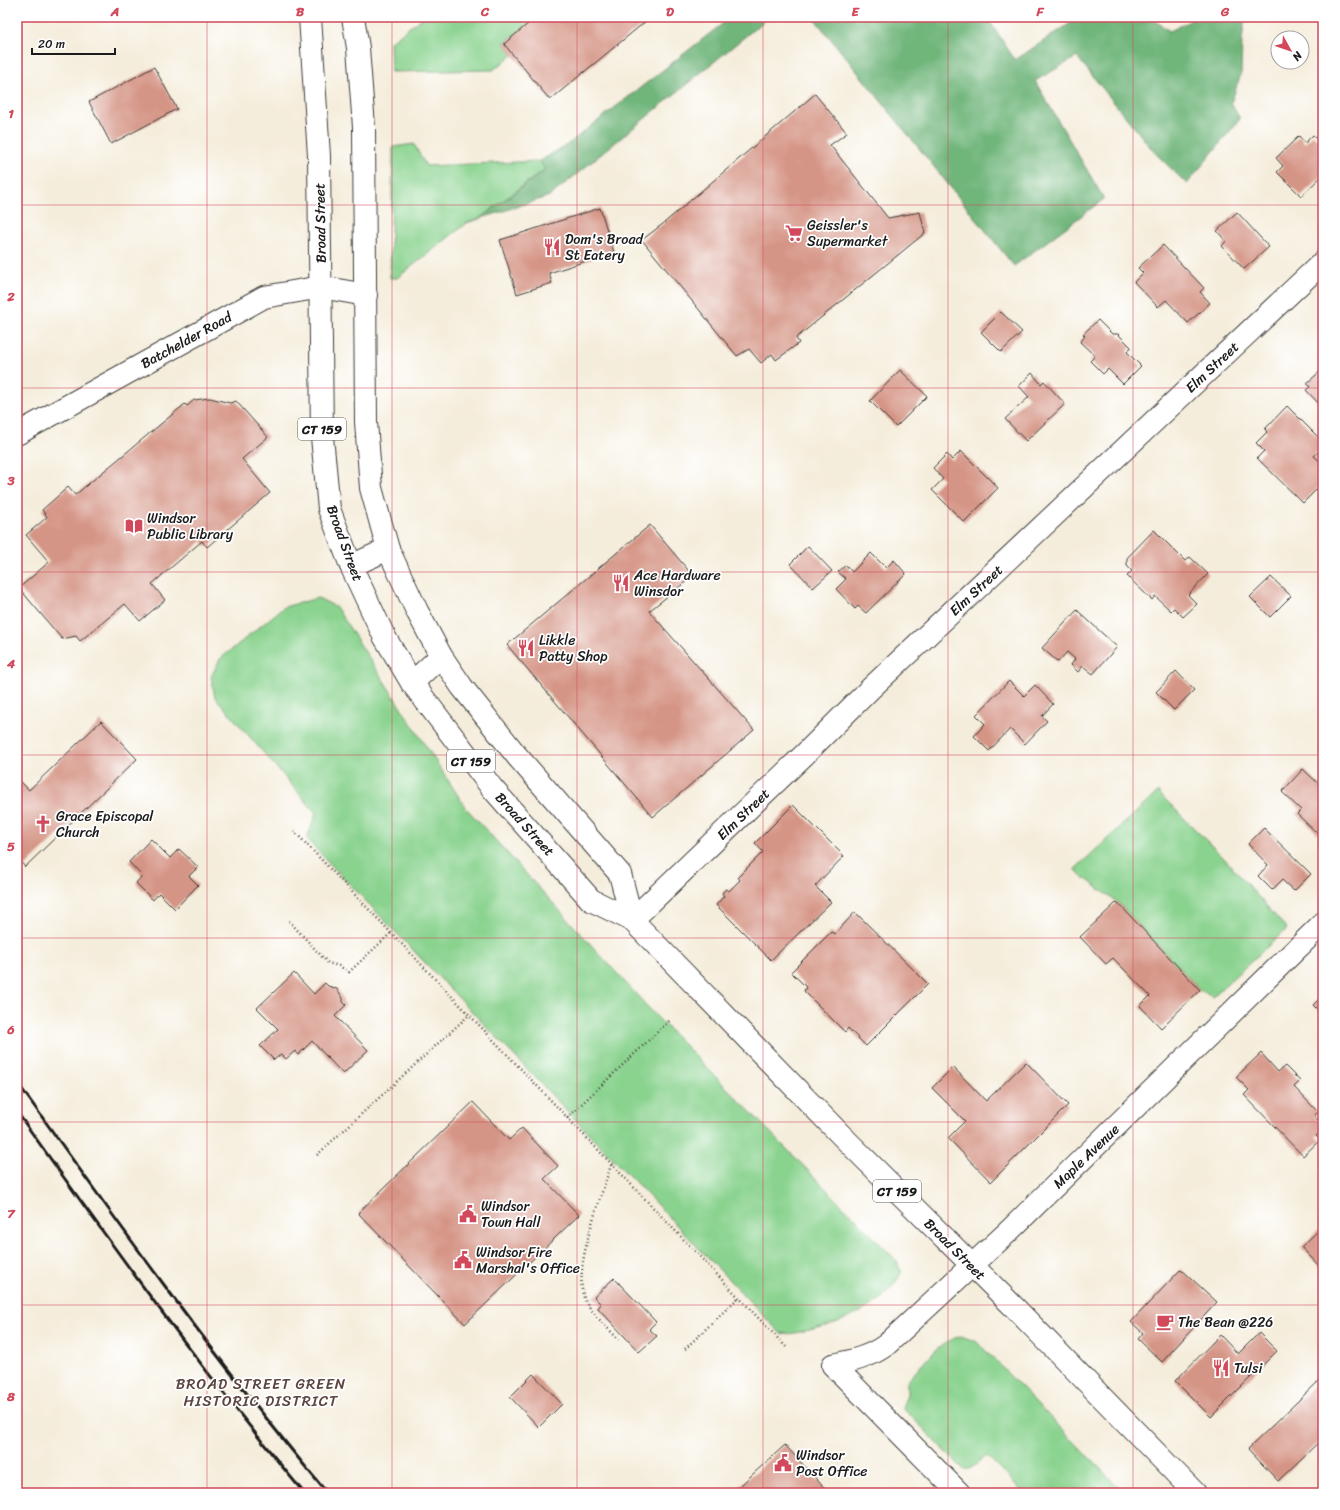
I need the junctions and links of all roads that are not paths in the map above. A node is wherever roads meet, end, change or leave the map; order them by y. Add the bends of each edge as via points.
1 (310, 17) edge
2 (353, 17) edge
3 (1323, 262) edge
4 (321, 287) junction
5 (366, 295) junction
6 (17, 434) edge
7 (388, 549) junction
8 (352, 566) junction
9 (441, 656) junction
10 (412, 683) junction
11 (632, 920) junction
12 (1323, 923) edge
13 (971, 1265) junction
14 (959, 1493) edge
15 (1195, 1493) edge

1 - 4 main road, Broad Street / CT 159 via 319,156
2 - 5 main road, Broad Street / CT 159 via 364,127
3 - 11 main road, Elm Street via 860,699
4 - 5 main road, Batchelder Road
4 - 6 main road, Batchelder Road via 264,297
4 - 8 main road, Broad Street / CT 159 via 322,436 325,465 330,509
5 - 7 main road, Broad Street / CT 159 via 365,386 371,488
7 - 8 main road
7 - 9 main road, Broad Street / CT 159
8 - 10 main road, Broad Street / CT 159 via 384,636
9 - 10 main road
9 - 11 main road, Broad Street / CT 159 via 462,687 517,756 620,874
10 - 11 main road, Broad Street / CT 159 via 492,788 591,900
11 - 13 main road, Broad Street / CT 159
12 - 13 main road, Maple Avenue
13 - 14 main road, Maple Avenue via 878,1351 833,1365
13 - 15 main road, Broad Street / CT 159

